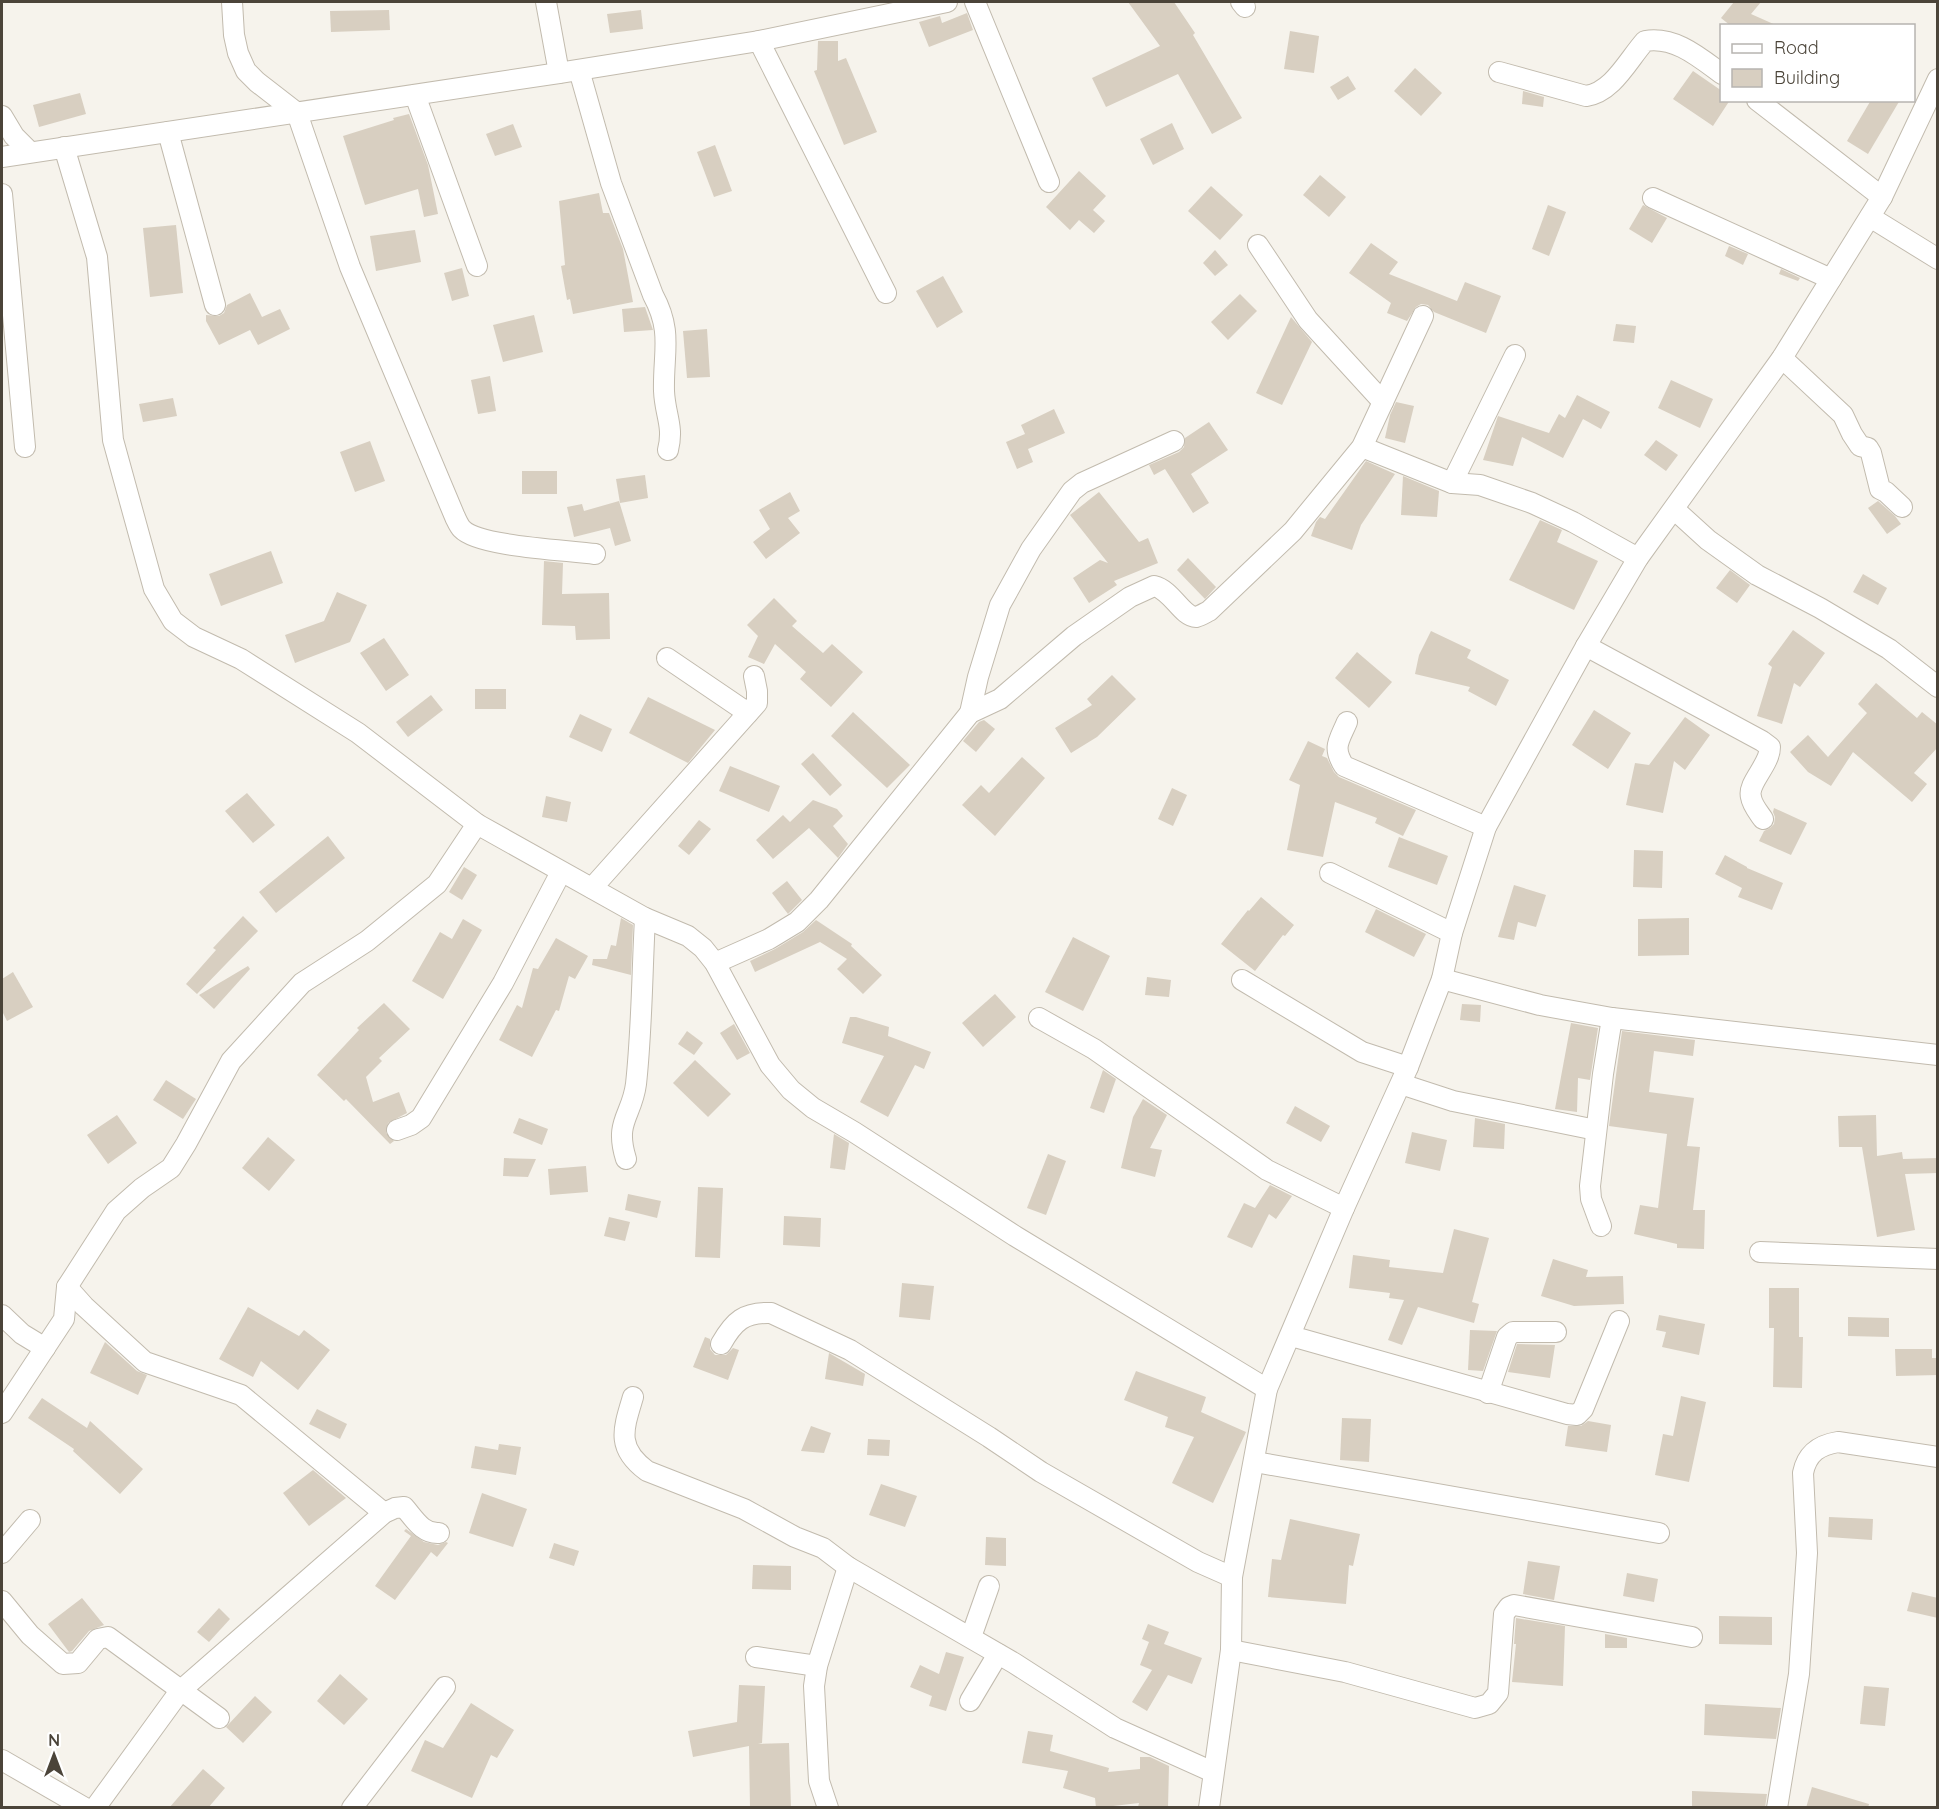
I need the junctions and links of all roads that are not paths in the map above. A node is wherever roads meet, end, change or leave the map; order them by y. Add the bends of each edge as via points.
1 (232, 2) edge
2 (546, 2) edge
3 (947, 2) edge
4 (975, 2) edge
5 (759, 41) junction
6 (579, 70) junction
7 (1499, 72) dead end
8 (1720, 72) edge
9 (559, 73) junction
10 (1938, 79) edge
11 (415, 95) junction
12 (1759, 102) edge
13 (297, 113) junction
14 (2, 116) edge
15 (168, 132) junction
16 (64, 147) junction
17 (30, 153) junction
18 (2, 157) edge
19 (1050, 182) dead end
20 (2, 194) edge
21 (1882, 197) junction
22 (1653, 198) dead end
23 (1870, 216) junction
24 (1258, 245) dead end
25 (1938, 260) edge
26 (477, 266) dead end
27 (1831, 279) junction
28 (885, 293) dead end
29 (215, 304) dead end
30 (1423, 316) dead end
31 (1515, 355) dead end
32 (1782, 358) junction
33 (1383, 402) junction
34 (1174, 441) dead end
35 (24, 447) dead end
36 (1362, 447) junction
37 (668, 450) dead end
38 (1452, 483) junction
39 (1902, 507) dead end
40 (1674, 509) junction
41 (595, 554) dead end
42 (1638, 558) junction
43 (1586, 646) junction
44 (667, 658) dead end
45 (754, 676) dead end
46 (1938, 687) edge
47 (748, 713) junction
48 (970, 713) junction
49 (1347, 722) dead end
50 (1763, 819) dead end
51 (477, 824) junction
52 (1486, 827) junction
53 (561, 872) junction
54 (1330, 873) dead end
55 (592, 888) junction
56 (645, 918) junction
57 (1452, 933) junction
58 (716, 963) junction
59 (1442, 979) junction
60 (1242, 980) dead end
61 (1039, 1018) dead end
62 (1612, 1018) junction
63 (1938, 1055) edge
64 (1405, 1076) junction
65 (397, 1130) dead end
66 (1596, 1130) junction
67 (626, 1159) dead end
68 (1344, 1208) junction
69 (1601, 1226) dead end
70 (1760, 1252) dead end
71 (1938, 1259) edge
72 (67, 1287) junction
73 (84, 1306) junction
74 (2, 1316) edge
75 (64, 1319) junction
76 (1619, 1321) dead end
77 (1556, 1332) dead end
78 (1290, 1336) junction
79 (721, 1344) dead end
80 (45, 1348) junction
81 (1267, 1389) junction
82 (1488, 1393) junction
83 (633, 1397) dead end
84 (2, 1413) edge
85 (1938, 1457) edge
86 (1255, 1462) junction
87 (384, 1513) junction
88 (30, 1520) dead end
89 (440, 1533) dead end
90 (1659, 1533) dead end
91 (2, 1552) edge
92 (848, 1567) junction
93 (1232, 1577) junction
94 (989, 1586) dead end
95 (2, 1601) edge
96 (971, 1637) junction
97 (1692, 1637) dead end
98 (1231, 1650) junction
99 (998, 1654) junction
100 (756, 1657) dead end
101 (817, 1666) junction
102 (445, 1687) dead end
103 (180, 1691) junction
104 (970, 1701) dead end
105 (219, 1718) dead end
106 (3, 1765) edge
107 (1214, 1772) junction
108 (85, 1808) edge
109 (95, 1808) edge
110 (352, 1808) edge
111 (828, 1808) edge
112 (1209, 1808) edge
113 (1777, 1808) edge

1 - 13 street via 234,35 246,71
2 - 9 street
3 - 5 street
4 - 19 street
5 - 6 street
5 - 28 street
6 - 9 street
6 - 37 street via 611,183 652,295 662,312 666,332 665,399 671,436
7 - 8 street via 1586,96 1596,94 1646,41 1659,39 1697,55
9 - 11 street
10 - 21 street
11 - 13 street
11 - 26 street
12 - 21 street
13 - 15 street
13 - 41 street via 350,267 462,530 494,542
14 - 17 street
15 - 16 street
15 - 29 street
16 - 17 street
16 - 51 street via 97,257 113,440 154,589 162,605 183,630 241,659 358,733
17 - 18 street
20 - 35 street
21 - 23 street
22 - 27 street
23 - 25 street
23 - 27 street
24 - 33 street via 1308,320
27 - 32 street
30 - 33 street
31 - 38 street
32 - 39 street via 1843,415 1860,446 1871,453 1880,489
32 - 40 street
33 - 36 street
34 - 48 street via 1072,491 1030,549 1000,605
36 - 38 street
36 - 48 street via 1293,531 1209,611 1196,617 1187,615 1168,592 1154,586 1130,597 1074,636 1000,699
38 - 42 street via 1480,485 1532,503
40 - 42 street
40 - 46 street via 1708,540 1757,575 1889,649
42 - 43 street
43 - 50 street via 1770,747 1770,755 1751,790
43 - 52 street
44 - 47 street
45 - 47 street via 758,691 756,703
47 - 55 street
48 - 58 street via 797,922
49 - 52 street via 1336,747 1344,766
51 - 53 street
51 - 72 street via 437,884 367,941 302,983 231,1061 177,1161 116,1211
52 - 57 street
53 - 55 street
53 - 65 street via 503,983 422,1118
54 - 57 street
55 - 56 street
56 - 58 street via 688,936
56 - 67 street via 636,1085 622,1126 621,1144
57 - 59 street
58 - 81 street via 770,1065 813,1108
59 - 62 street via 1540,1005
59 - 64 street
60 - 64 street
61 - 68 street via 1094,1049 1267,1170
62 - 63 street
62 - 66 street
64 - 66 street via 1453,1101
64 - 68 street
66 - 69 street via 1590,1186
68 - 78 street
70 - 71 street
72 - 73 street
72 - 75 street
73 - 75 street
73 - 87 street via 146,1362 241,1395
74 - 80 street
75 - 80 street
76 - 82 street via 1583,1409 1577,1415
77 - 82 street via 1513,1332
78 - 81 street
78 - 82 street
79 - 93 street via 736,1322 759,1312 771,1313 850,1350 1041,1472 1198,1562
80 - 84 street
81 - 86 street
83 - 92 street via 624,1430 626,1448 634,1461 647,1471 744,1509 823,1548
85 - 113 street via 1838,1442 1824,1444 1806,1461 1803,1473 1807,1553 1799,1674
86 - 90 street
86 - 93 street
87 - 89 street via 404,1507 425,1530
87 - 103 street
88 - 91 street
92 - 96 street
92 - 101 street
93 - 98 street
94 - 96 street
95 - 103 street via 30,1635 63,1664 78,1664 98,1639 108,1637
96 - 99 street
97 - 98 street via 1514,1605 1504,1614 1498,1693 1489,1704 1475,1708 1345,1672
98 - 107 street
99 - 104 street
99 - 107 street via 1115,1728
100 - 101 street
101 - 111 street via 813,1706 819,1781
102 - 110 street
103 - 105 street
103 - 109 street
106 - 108 street
107 - 112 street

